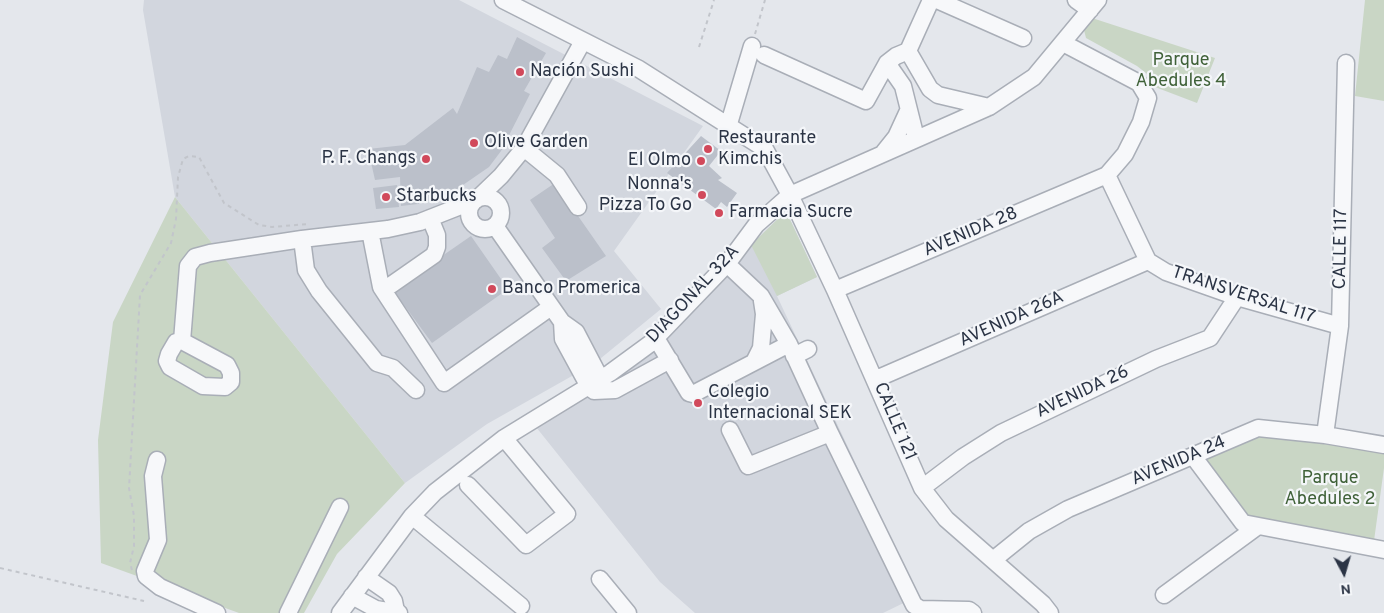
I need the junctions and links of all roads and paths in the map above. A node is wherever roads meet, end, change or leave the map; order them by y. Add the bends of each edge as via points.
1 (502, 0) edge
2 (714, 0) edge
3 (765, 0) edge
4 (931, 0) edge
5 (937, 0) edge
6 (1076, 0) edge
7 (1094, 5) edge
8 (1023, 38) dead end
9 (583, 41) junction
10 (1063, 43) junction
11 (699, 47) dead end
12 (758, 50) junction
13 (908, 51) junction
14 (1346, 62) dead end
15 (887, 63) junction
16 (989, 107) junction
17 (908, 111) junction
18 (728, 126) junction
19 (916, 138) junction
20 (524, 148) junction
21 (884, 152) junction
22 (1107, 175) junction
23 (790, 195) junction
24 (476, 200) junction
25 (578, 207) dead end
26 (430, 218) junction
27 (495, 226) junction
28 (370, 231) junction
29 (302, 239) junction
30 (1148, 261) junction
31 (727, 264) junction
32 (381, 287) junction
33 (835, 290) junction
34 (761, 296) junction
35 (1237, 297) junction
36 (551, 308) junction
37 (1340, 326) junction
38 (656, 338) junction
39 (182, 341) dead end
40 (797, 349) junction
41 (670, 360) junction
42 (754, 362) junction
43 (876, 379) junction
44 (594, 382) junction
45 (416, 390) dead end
46 (730, 430) dead end
47 (830, 432) junction
48 (1325, 435) junction
49 (504, 438) junction
50 (1384, 445) edge
51 (1193, 456) junction
52 (157, 460) dead end
53 (468, 485) dead end
54 (922, 488) junction
55 (340, 507) dead end
56 (412, 516) junction
57 (1250, 525) junction
58 (1384, 550) edge
59 (993, 560) junction
60 (0, 568) edge
61 (366, 577) junction
62 (600, 579) dead end
63 (1164, 595) dead end
64 (352, 596) junction
65 (144, 601) dead end
66 (521, 606) dead end
67 (397, 612) edge
68 (217, 613) edge
69 (288, 613) edge
70 (340, 613) edge
71 (628, 613) edge
72 (973, 613) edge
73 (1050, 613) edge

1 - 9 street, CALLE 121
2 - 11 path
3 - 12 path
4 - 13 street
5 - 8 street
6 - 7 street
7 - 10 street, DIAGONAL 32A
9 - 18 street, CALLE 121 via 639,69
9 - 20 street
10 - 16 street, DIAGONAL 32A via 1034,77
10 - 22 street via 1139,83 1148,98 1141,122 1125,154
12 - 15 street via 866,101
12 - 18 street
13 - 15 street
13 - 16 street via 930,89
14 - 37 street, CALLE 117
15 - 17 street via 903,86
16 - 19 street, DIAGONAL 32A
17 - 19 street
17 - 21 street via 896,137
18 - 23 street, CALLE 121 via 765,149
19 - 21 street, DIAGONAL 32A
20 - 24 street
20 - 25 street via 557,175
21 - 23 street, DIAGONAL 32A
22 - 30 street
22 - 33 street, AVENIDA 28
23 - 31 street, DIAGONAL 32A via 756,224
23 - 33 street, CALLE 121
24 - 26 street
24 - 27 street via 485,197 498,203 501,218
24 - 27 street via 469,213 472,222 485,229
26 - 28 street
26 - 32 street via 437,235 434,256 391,285
27 - 36 street
28 - 29 street
28 - 32 street
29 - 39 street via 195,257 188,266
29 - 45 street via 306,270 319,292 377,363 393,368
30 - 35 street, TRANSVERSAL 117 via 1166,272
30 - 43 street, AVENIDA 26A
31 - 34 street
31 - 38 street, DIAGONAL 32A
32 - 36 street via 444,383
33 - 43 street, CALLE 121
34 - 40 street
34 - 42 street via 763,330 761,348
35 - 37 street, TRANSVERSAL 117
35 - 54 street, AVENIDA 26 via 1210,338 1156,359 1001,433
36 - 44 street via 576,332
37 - 48 street, CALLE 117
38 - 41 street
38 - 44 street, DIAGONAL 32A
40 - 42 street
40 - 47 street
41 - 42 street via 689,393 694,394
41 - 44 street via 615,390 594,391
43 - 54 street, CALLE 121
44 - 49 street, DIAGONAL 32A
46 - 47 street via 748,466
47 - 72 street via 914,605
48 - 50 street, AVENIDA 24
48 - 51 street, AVENIDA 24 via 1258,428
49 - 53 street via 567,514 526,545
49 - 56 street, DIAGONAL 32A via 456,473
51 - 57 street
51 - 59 street, AVENIDA 24 via 1068,509 1029,531
52 - 68 street via 153,476 158,540 145,571 146,576 160,587
54 - 59 street, CALLE 121 via 946,519
55 - 69 street
56 - 61 street, DIAGONAL 32A
56 - 66 street
57 - 58 street
57 - 63 street
59 - 73 street, CALLE 121
60 - 65 path
61 - 64 street, DIAGONAL 32A
61 - 67 street via 389,593
62 - 71 street
64 - 67 street via 376,610
64 - 70 street, DIAGONAL 32A

